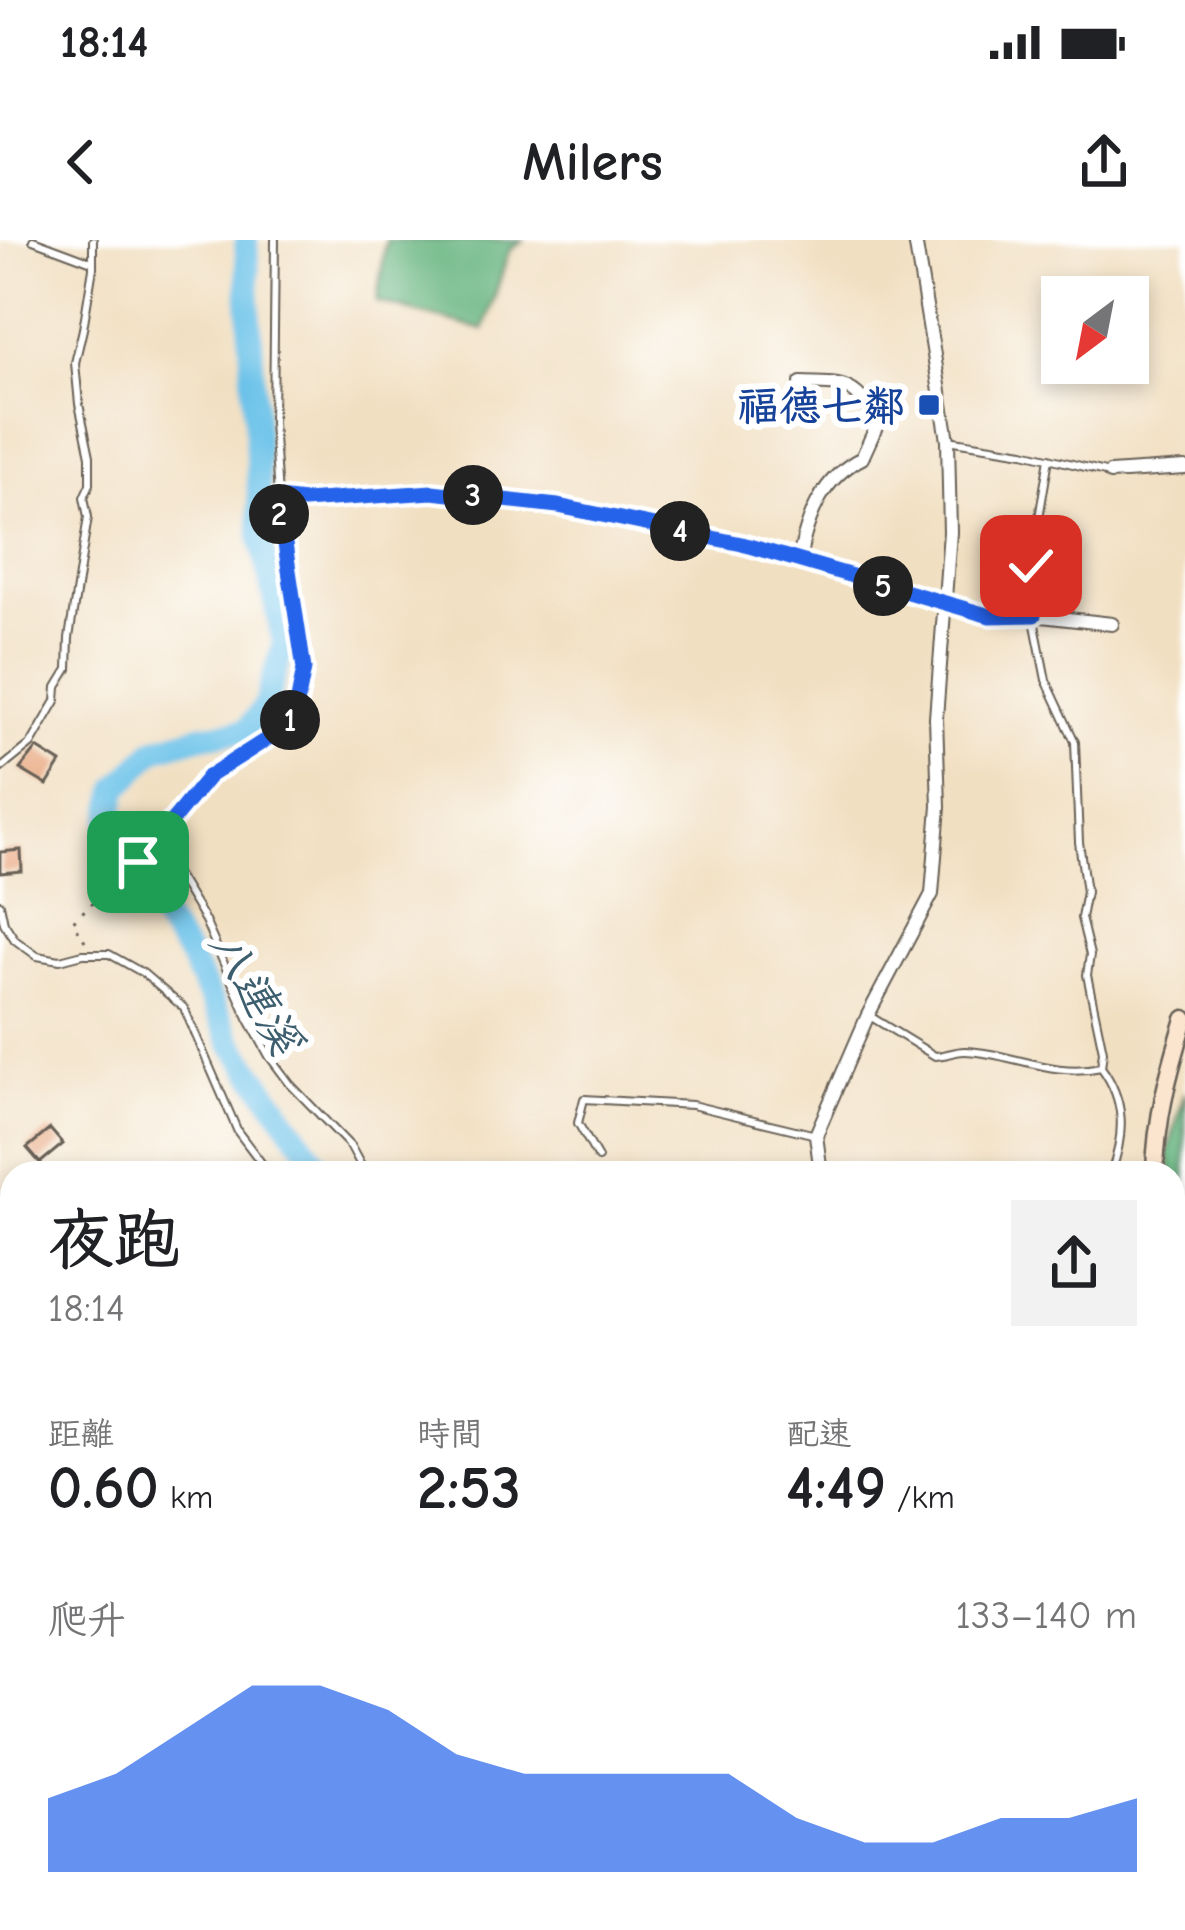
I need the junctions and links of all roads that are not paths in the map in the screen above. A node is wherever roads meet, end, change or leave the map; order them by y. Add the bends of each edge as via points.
1 (33, 240) edge
2 (93, 240) edge
3 (275, 240) edge
4 (915, 240) edge
5 (92, 262) junction
6 (801, 382) dead end
7 (949, 440) junction
8 (1049, 458) junction
9 (1185, 468) edge
10 (1110, 473) joint
11 (278, 498) junction
12 (799, 560) junction
13 (943, 602) junction
14 (1034, 615) junction
15 (1112, 624) dead end
16 (0, 769) edge
17 (0, 904) edge
18 (868, 1016) junction
19 (1185, 1018) edge
20 (1101, 1067) junction
21 (815, 1135) junction
22 (598, 1158) dead end
23 (260, 1161) edge
24 (358, 1161) edge
25 (819, 1161) edge
26 (1114, 1161) edge
27 (1155, 1161) edge

1 - 5 lane
2 - 5 lane
3 - 11 lane
4 - 7 street
5 - 16 lane via 75,363 90,456 88,518 68,670 32,744
6 - 12 street via 856,391 877,425 862,458 826,486
7 - 8 lane
7 - 13 street
8 - 10 lane
8 - 14 lane via 1031,566
9 - 10 street
11 - 12 street via 432,492 514,500
11 - 24 lane via 304,669 296,709 286,727 209,776 166,830 171,866 269,1056
12 - 13 street
13 - 14 street via 990,616
13 - 18 street via 932,894
14 - 15 street
14 - 20 lane via 1046,680 1075,742 1081,918
17 - 23 lane via 15,940 37,956 110,954 184,1008 238,1132
18 - 20 lane via 935,1056 961,1050 1079,1072
18 - 21 street
19 - 27 main road via 1160,1108
20 - 26 lane via 1115,1086 1122,1124
21 - 22 lane via 692,1105 584,1099 578,1123
21 - 25 street

